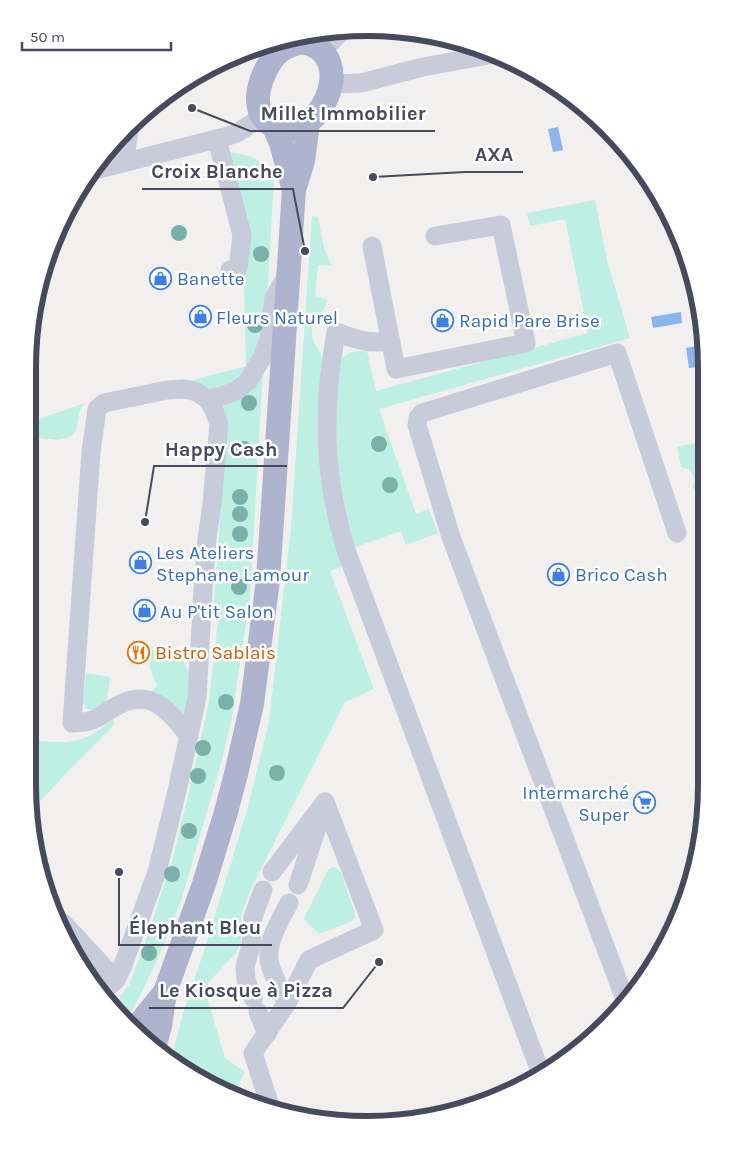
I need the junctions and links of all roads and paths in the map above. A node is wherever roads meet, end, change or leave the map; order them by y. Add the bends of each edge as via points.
1 (307, 43) edge
2 (289, 46) edge
3 (270, 52) edge
4 (480, 56) edge
5 (331, 84) junction
6 (268, 122) junction
7 (308, 123) junction
8 (128, 138) edge
9 (217, 139) junction
10 (124, 162) junction
11 (104, 167) edge
12 (294, 190) junction
13 (435, 236) dead end
14 (372, 246) dead end
15 (230, 270) dead end
16 (288, 273) junction
17 (391, 341) junction
18 (207, 399) junction
19 (676, 534) dead end
20 (189, 736) junction
21 (325, 802) junction
22 (272, 872) dead end
23 (298, 885) dead end
24 (263, 890) dead end
25 (289, 903) dead end
26 (74, 939) edge
27 (251, 945) junction
28 (269, 960) junction
29 (109, 986) edge
30 (165, 992) junction
31 (623, 994) edge
32 (287, 1003) junction
33 (139, 1024) edge
34 (267, 1034) junction
35 (156, 1040) edge
36 (538, 1067) edge
37 (268, 1100) edge

1 - 5 main road via 328,60
2 - 3 main road
3 - 6 main road via 258,94 258,104
4 - 5 street via 361,83
5 - 7 main road via 321,109
6 - 7 main road via 287,129
6 - 9 street
6 - 12 main road via 287,161
7 - 12 main road via 303,161
8 - 10 street
9 - 10 street
9 - 15 street via 242,236 238,268
10 - 11 street
12 - 16 main road
13 - 17 street via 501,225 526,343 396,368
14 - 17 street
16 - 18 street via 274,298 269,339 262,358 248,381 236,391
16 - 30 main road via 268,580 252,704 224,820 202,892
17 - 36 street via 375,343 336,332 328,388 326,444 332,498 346,550
18 - 20 street via 219,424 206,547 197,697
18 - 20 street via 197,392 176,388 104,403 97,409 91,452 72,729 95,721 125,702 146,699 168,711
19 - 31 street via 617,353 422,413 418,418 417,425 451,537
20 - 29 street via 157,872 123,965
21 - 22 street
21 - 23 street
21 - 32 street via 374,930 310,960
24 - 27 street via 253,917
25 - 28 street via 271,942
26 - 29 street
27 - 28 street
27 - 34 street via 245,967 246,980
28 - 32 street
30 - 33 main road
30 - 35 main road
32 - 34 street
34 - 37 street via 253,1053

